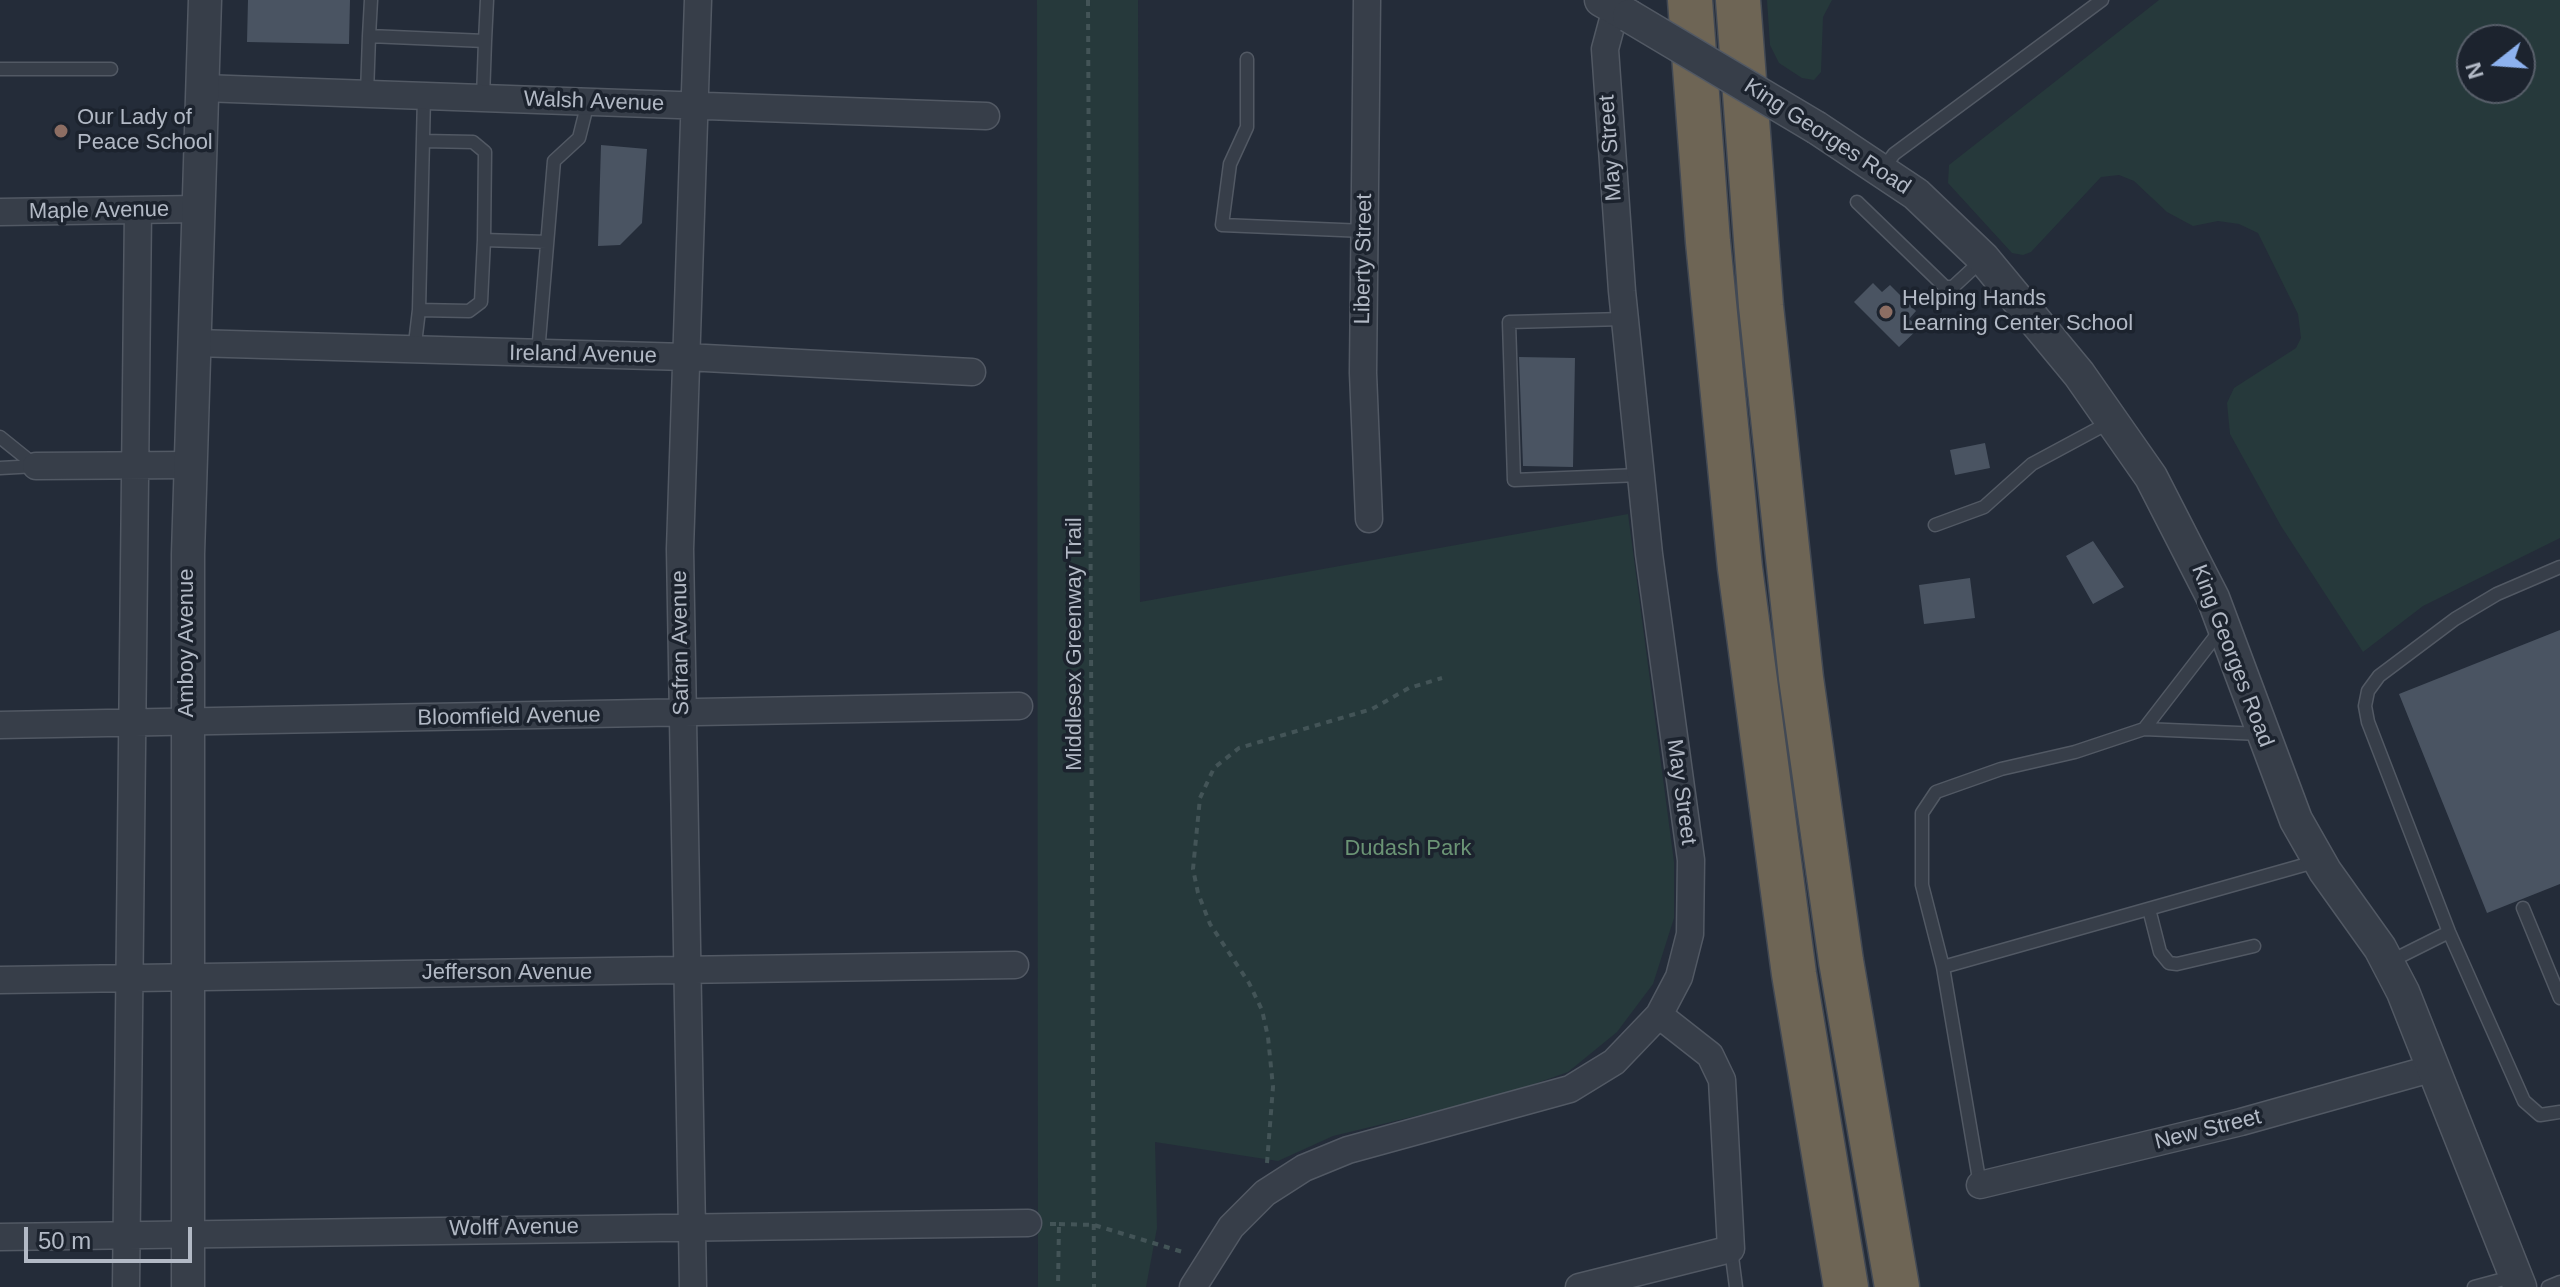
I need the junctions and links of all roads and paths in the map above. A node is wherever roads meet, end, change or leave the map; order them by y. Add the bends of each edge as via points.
1 (205, 0) edge
2 (371, 0) edge
3 (487, 0) edge
4 (698, 0) edge
5 (1088, 0) edge
6 (1367, 0) edge
7 (1690, 0) edge
8 (1738, 0) edge
9 (2102, 0) edge
10 (1615, 8) edge
11 (369, 36) junction
12 (485, 41) junction
13 (1247, 59) dead end
14 (0, 69) edge
15 (111, 69) dead end
16 (202, 88) junction
17 (367, 94) junction
18 (424, 96) junction
19 (483, 98) junction
20 (588, 102) junction
21 (694, 106) junction
22 (986, 116) dead end
23 (423, 141) junction
24 (1883, 169) junction
25 (1857, 202) dead end
26 (198, 209) junction
27 (138, 210) junction
28 (0, 212) edge
29 (1365, 231) junction
30 (484, 240) junction
31 (547, 242) junction
32 (1983, 258) junction
33 (419, 310) junction
34 (1624, 319) junction
35 (194, 343) junction
36 (414, 352) junction
37 (538, 353) junction
38 (686, 357) junction
39 (972, 372) dead end
40 (2113, 420) junction
41 (0, 437) edge
42 (135, 465) junction
43 (190, 465) junction
44 (36, 466) junction
45 (0, 468) edge
46 (1640, 475) junction
47 (1369, 519) dead end
48 (1935, 525) dead end
49 (2560, 567) edge
50 (2224, 626) junction
51 (1442, 678) dead end
52 (1019, 706) dead end
53 (682, 714) junction
54 (131, 723) junction
55 (187, 723) junction
56 (0, 725) edge
57 (2144, 729) junction
58 (2262, 734) junction
59 (2318, 861) junction
60 (2523, 908) dead end
61 (2149, 909) junction
62 (2449, 932) junction
63 (2254, 946) dead end
64 (2389, 962) junction
65 (1015, 965) dead end
66 (1943, 967) junction
67 (687, 972) junction
68 (187, 976) junction
69 (128, 978) junction
70 (0, 980) edge
71 (2560, 998) edge
72 (1659, 1015) junction
73 (2434, 1068) junction
74 (2560, 1112) edge
75 (1980, 1185) joint
76 (1265, 1193) junction
77 (1028, 1223) joint
78 (1059, 1224) junction
79 (692, 1225) junction
80 (1094, 1225) junction
81 (186, 1233) junction
82 (124, 1235) junction
83 (0, 1237) edge
84 (1731, 1249) junction
85 (1208, 1260) junction
86 (2518, 1282) edge
87 (2560, 1282) edge
88 (1845, 1283) edge
89 (126, 1287) edge
90 (188, 1287) edge
91 (693, 1287) edge
92 (1058, 1287) edge
93 (1094, 1287) edge
94 (1193, 1287) edge
95 (1579, 1287) edge
96 (1736, 1287) edge
97 (1897, 1287) edge
98 (2474, 1287) edge
99 (2548, 1287) edge

1 - 16 street, Amboy Avenue
2 - 11 lane
3 - 12 lane
4 - 21 street, Safran Avenue
5 - 80 path, Middlesex Greenway Trail
6 - 29 street, Liberty Street
7 - 88 highway via 1740,568 1794,974
8 - 97 highway via 1762,320 1795,634 1841,961
9 - 24 lane via 1894,154
10 - 24 street, King Georges Road, bridge
10 - 34 street, May Street via 1605,49
11 - 12 lane
11 - 17 lane
12 - 19 lane
13 - 29 lane via 1247,127 1230,164 1222,225
14 - 15 lane
16 - 17 street, Walsh Avenue
16 - 26 street, Amboy Avenue
17 - 18 street, Walsh Avenue
18 - 19 street, Walsh Avenue
18 - 23 lane
19 - 20 street, Walsh Avenue
20 - 21 street, Walsh Avenue
20 - 31 lane via 579,138 554,161
21 - 22 street, Walsh Avenue
21 - 38 street, Safran Avenue
23 - 30 lane via 473,142 485,152
23 - 33 lane
24 - 32 street, King Georges Road via 1933,208
25 - 32 lane via 1945,287 1953,287
26 - 27 street, Maple Avenue
26 - 35 street, Amboy Avenue
27 - 28 street, Maple Avenue
27 - 42 street
29 - 47 street, Liberty Street
30 - 31 lane
30 - 33 lane via 481,302 469,311
31 - 37 lane
32 - 40 street, King Georges Road
33 - 36 lane
34 - 46 street, May Street
34 - 46 lane via 1509,322 1514,480
35 - 36 street, Ireland Avenue
35 - 43 street, Amboy Avenue
36 - 37 street, Ireland Avenue
37 - 38 street, Ireland Avenue
38 - 39 street, Ireland Avenue
38 - 53 street, Safran Avenue
40 - 48 lane via 2032,464 1984,507
40 - 50 street, King Georges Road via 2163,499
41 - 44 lane
42 - 43 street
42 - 44 street
42 - 54 street
43 - 55 street, Amboy Avenue
44 - 45 lane
46 - 72 street, May Street via 1691,860 1690,934 1679,977
49 - 62 lane via 2467,611 2386,670 2365,698 2368,722
50 - 57 lane
50 - 58 street, King Georges Road
51 - 76 path via 1359,714 1239,748 1214,768 1200,798 1193,854 1198,893 1210,924 1249,983 1268,1037 1273,1087
52 - 53 street, Bloomfield Avenue
53 - 55 street, Bloomfield Avenue
53 - 67 street, Safran Avenue
54 - 55 street, Bloomfield Avenue
54 - 56 street, Bloomfield Avenue
54 - 69 street
55 - 68 street, Amboy Avenue
57 - 58 lane
57 - 66 lane via 1936,792 1922,813 1922,885
58 - 59 street, King Georges Road
59 - 61 lane
59 - 64 street, King Georges Road
60 - 71 lane
61 - 63 lane via 2160,952 2169,963
61 - 66 lane
62 - 64 lane
62 - 74 lane via 2524,1101 2540,1115
64 - 73 street, King Georges Road
65 - 67 street, Jefferson Avenue
66 - 75 lane
67 - 68 street, Jefferson Avenue
67 - 79 street, Safran Avenue
68 - 69 street, Jefferson Avenue
68 - 81 street, Amboy Avenue
69 - 70 street, Jefferson Avenue
69 - 82 street
72 - 76 street, May Street via 1614,1062 1570,1089 1348,1150 1304,1168
72 - 84 street via 1710,1055 1722,1080
73 - 75 street, New Street via 2241,1122
73 - 86 street, King Georges Road
76 - 85 street, May Street
77 - 78 path
77 - 79 street, Wolff Avenue
78 - 80 path
78 - 92 path
79 - 81 street, Wolff Avenue
79 - 91 street, Safran Avenue
80 - 85 path
80 - 93 path, Middlesex Greenway Trail
81 - 82 street, Wolff Avenue
81 - 90 street, Amboy Avenue
82 - 83 street, Wolff Avenue
82 - 89 street
84 - 95 street
84 - 96 lane
85 - 94 street, May Street
86 - 98 lane
87 - 99 lane

